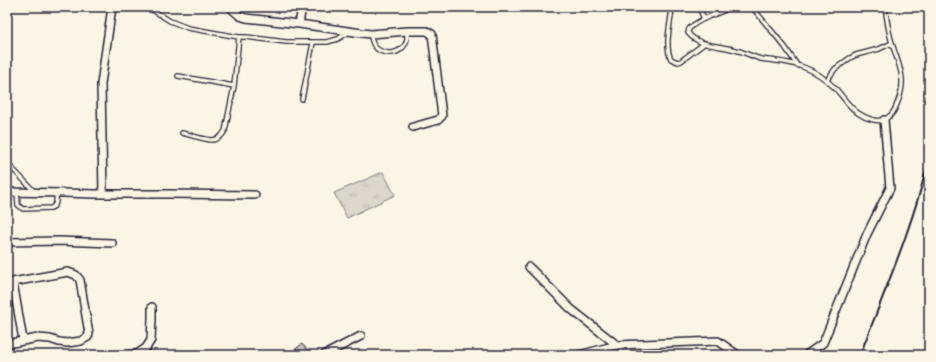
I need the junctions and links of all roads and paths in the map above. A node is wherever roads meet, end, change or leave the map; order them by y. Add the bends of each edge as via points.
1 (112, 7) edge
2 (148, 7) edge
3 (233, 7) edge
4 (302, 7) edge
5 (672, 7) edge
6 (699, 7) edge
7 (752, 7) edge
8 (885, 7) edge
9 (724, 10) dead end
10 (704, 19) junction
11 (299, 24) junction
12 (407, 30) junction
13 (350, 31) junction
14 (371, 34) junction
15 (240, 37) junction
16 (313, 43) junction
17 (705, 43) junction
18 (892, 43) junction
19 (797, 65) junction
20 (178, 76) dead end
21 (827, 80) junction
22 (234, 86) junction
23 (302, 99) dead end
24 (884, 120) junction
25 (413, 127) dead end
26 (182, 133) dead end
27 (7, 163) edge
28 (7, 192) edge
29 (18, 192) junction
30 (35, 192) junction
31 (56, 192) junction
32 (103, 194) junction
33 (255, 195) dead end
34 (7, 242) edge
35 (112, 243) dead end
36 (529, 267) dead end
37 (10, 282) edge
38 (152, 307) dead end
39 (361, 336) dead end
40 (23, 340) junction
41 (7, 344) edge
42 (617, 346) junction
43 (128, 355) edge
44 (324, 355) edge
45 (579, 355) edge
46 (738, 355) edge
47 (806, 355) edge

1 - 32 street via 101,84
2 - 15 lane via 170,21 188,28
3 - 11 street via 240,16 246,18
4 - 11 street
5 - 17 lane via 669,37 671,60 678,62
6 - 10 lane
7 - 19 lane
8 - 18 lane
9 - 10 lane
10 - 17 lane via 691,27 688,33 699,42
11 - 13 street
12 - 14 street
12 - 14 lane via 404,46 391,54 383,53 376,48
12 - 25 street via 427,31 432,34 442,116 438,120
13 - 14 street
13 - 16 lane via 338,39
15 - 16 lane
15 - 22 lane
16 - 23 lane
17 - 19 lane via 734,49 762,59
18 - 21 lane via 850,58 835,69
18 - 24 lane via 903,83 895,108
19 - 21 lane
20 - 22 lane
21 - 24 lane via 855,111 874,120
22 - 26 lane via 223,135 211,140
24 - 47 street via 890,188 867,234 823,343
27 - 30 lane
28 - 29 street
29 - 30 street
29 - 31 lane via 18,205 23,209 52,208 56,202
30 - 31 street
31 - 32 street
32 - 33 street
34 - 35 street
36 - 42 street via 571,309
37 - 40 street
37 - 40 street via 68,272 76,274 80,280 88,337 81,341 66,343 38,338
38 - 43 street via 152,340 137,354
39 - 44 street
40 - 41 street
42 - 45 street
42 - 46 street via 718,341

